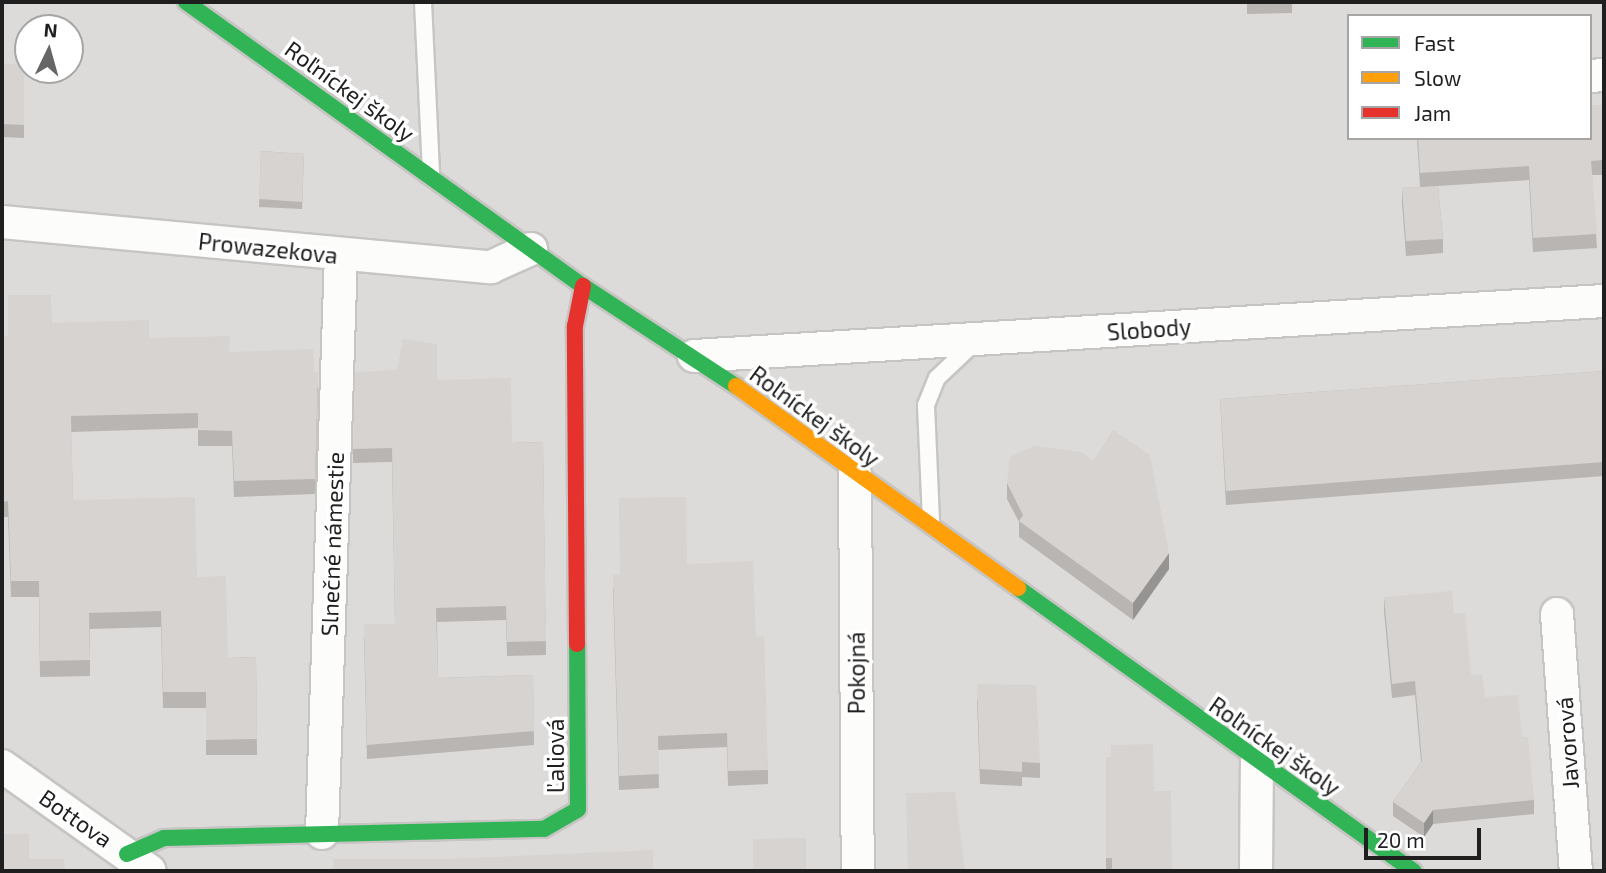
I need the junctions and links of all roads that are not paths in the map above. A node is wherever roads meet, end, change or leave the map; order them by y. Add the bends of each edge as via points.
1 (186, 2) edge
2 (423, 2) edge
3 (431, 177) junction
4 (2, 222) edge
5 (531, 249) junction
6 (341, 255) junction
7 (583, 286) junction
8 (1604, 302) edge
9 (976, 341) junction
10 (694, 356) junction
11 (855, 474) junction
12 (931, 530) junction
13 (1557, 614) dead end
14 (1257, 762) junction
15 (2, 766) edge
16 (322, 833) junction
17 (139, 863) edge
18 (858, 871) edge
19 (1256, 871) edge
20 (1413, 871) edge
21 (1576, 871) edge

1 - 3 main road, Roľníckej školy
2 - 3 lane
3 - 5 main road, Roľníckej školy
4 - 6 street, Prowazekova
5 - 6 street, Prowazekova via 491,267
5 - 7 main road, Roľníckej školy
6 - 16 street, Slnečné námestie
7 - 10 main road, Roľníckej školy
7 - 16 main road, Ľaliová via 575,326 578,809 544,828
8 - 9 street, Slobody
9 - 10 street, Slobody
9 - 12 lane via 937,378 926,405
10 - 11 main road, Roľníckej školy
11 - 12 main road, Roľníckej školy
11 - 18 street, Pokojná
12 - 14 main road, Roľníckej školy
13 - 21 street, Javorová
14 - 19 street
14 - 20 main road, Roľníckej školy
15 - 17 street, Bottova
16 - 17 main road, Ľaliová via 164,838

